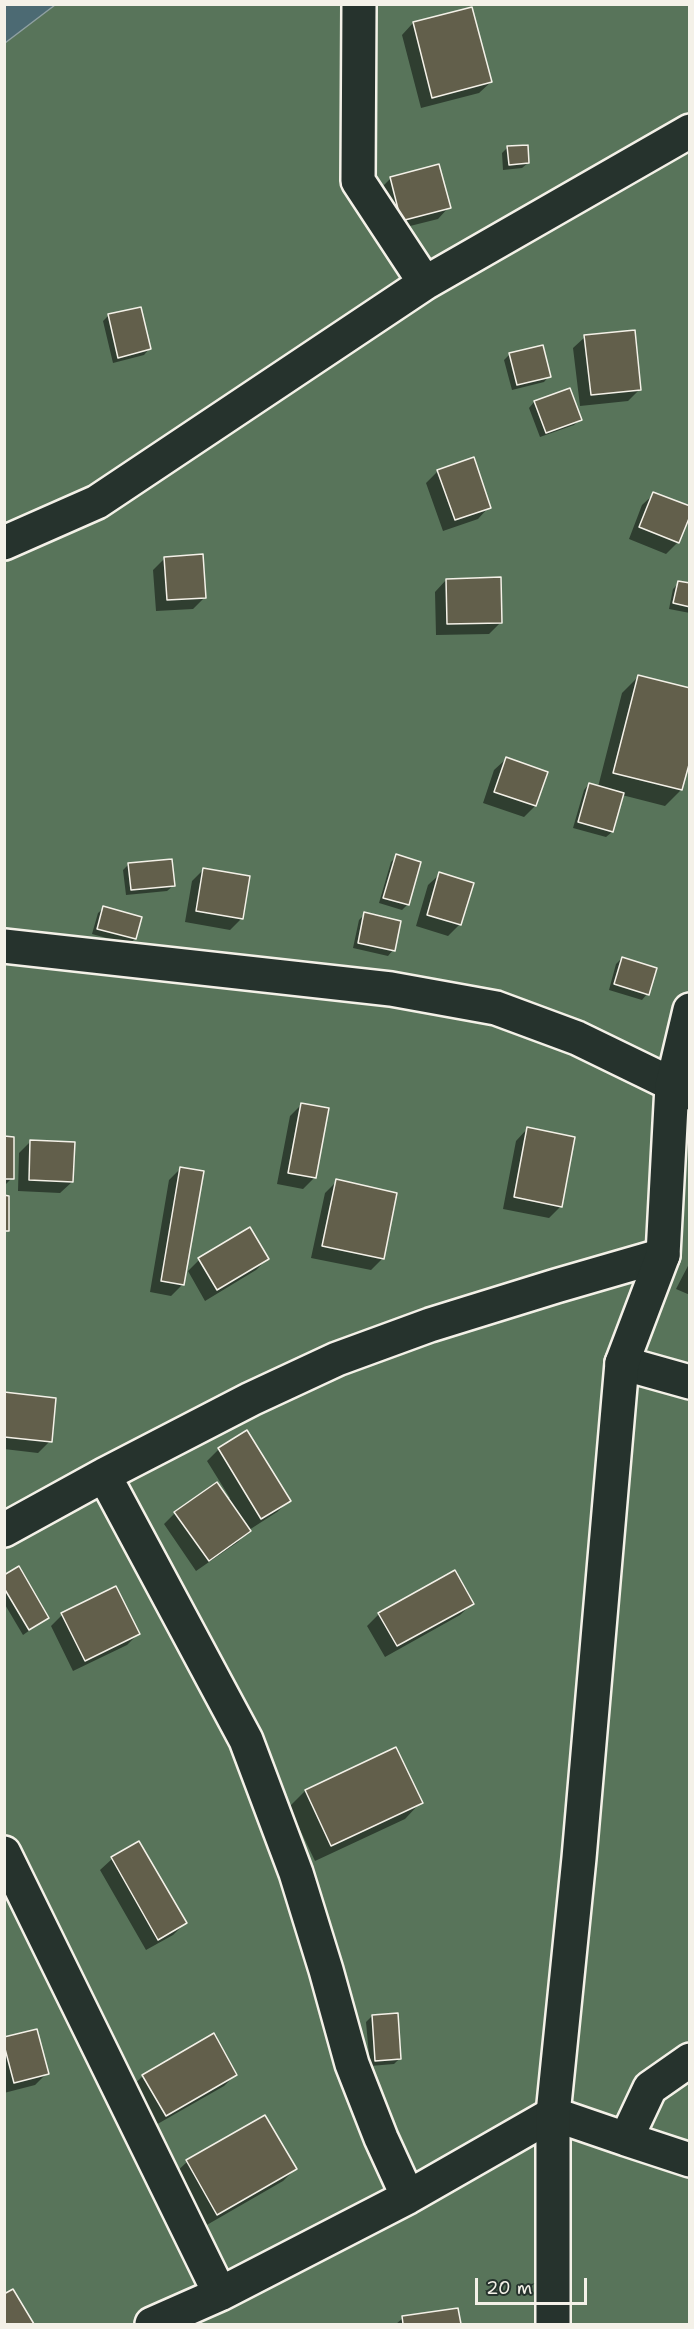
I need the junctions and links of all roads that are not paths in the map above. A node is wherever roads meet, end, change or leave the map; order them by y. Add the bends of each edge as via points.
1 (359, 4) edge
2 (690, 131) edge
3 (425, 283) junction
4 (4, 543) edge
5 (4, 946) edge
6 (690, 1010) edge
7 (681, 1090) edge
8 (663, 1255) junction
9 (622, 1363) junction
10 (690, 1382) edge
11 (104, 1475) junction
12 (4, 1530) edge
13 (4, 1853) edge
14 (690, 2060) edge
15 (553, 2114) junction
16 (626, 2139) junction
17 (690, 2160) edge
18 (408, 2197) junction
19 (220, 2294) junction
20 (152, 2325) edge
21 (553, 2325) edge

1 - 3 street via 358,181
2 - 3 street
3 - 4 street via 97,502
5 - 7 street via 391,989 496,1008 577,1038
6 - 7 street
7 - 8 street
8 - 9 street
8 - 11 street via 430,1325 337,1359
9 - 10 street
9 - 15 street
11 - 12 street
11 - 18 street via 246,1740 296,1873 352,2064
13 - 19 street
14 - 16 street via 650,2088
15 - 16 street
15 - 18 street
15 - 21 street
16 - 17 street
18 - 19 street
19 - 20 street

